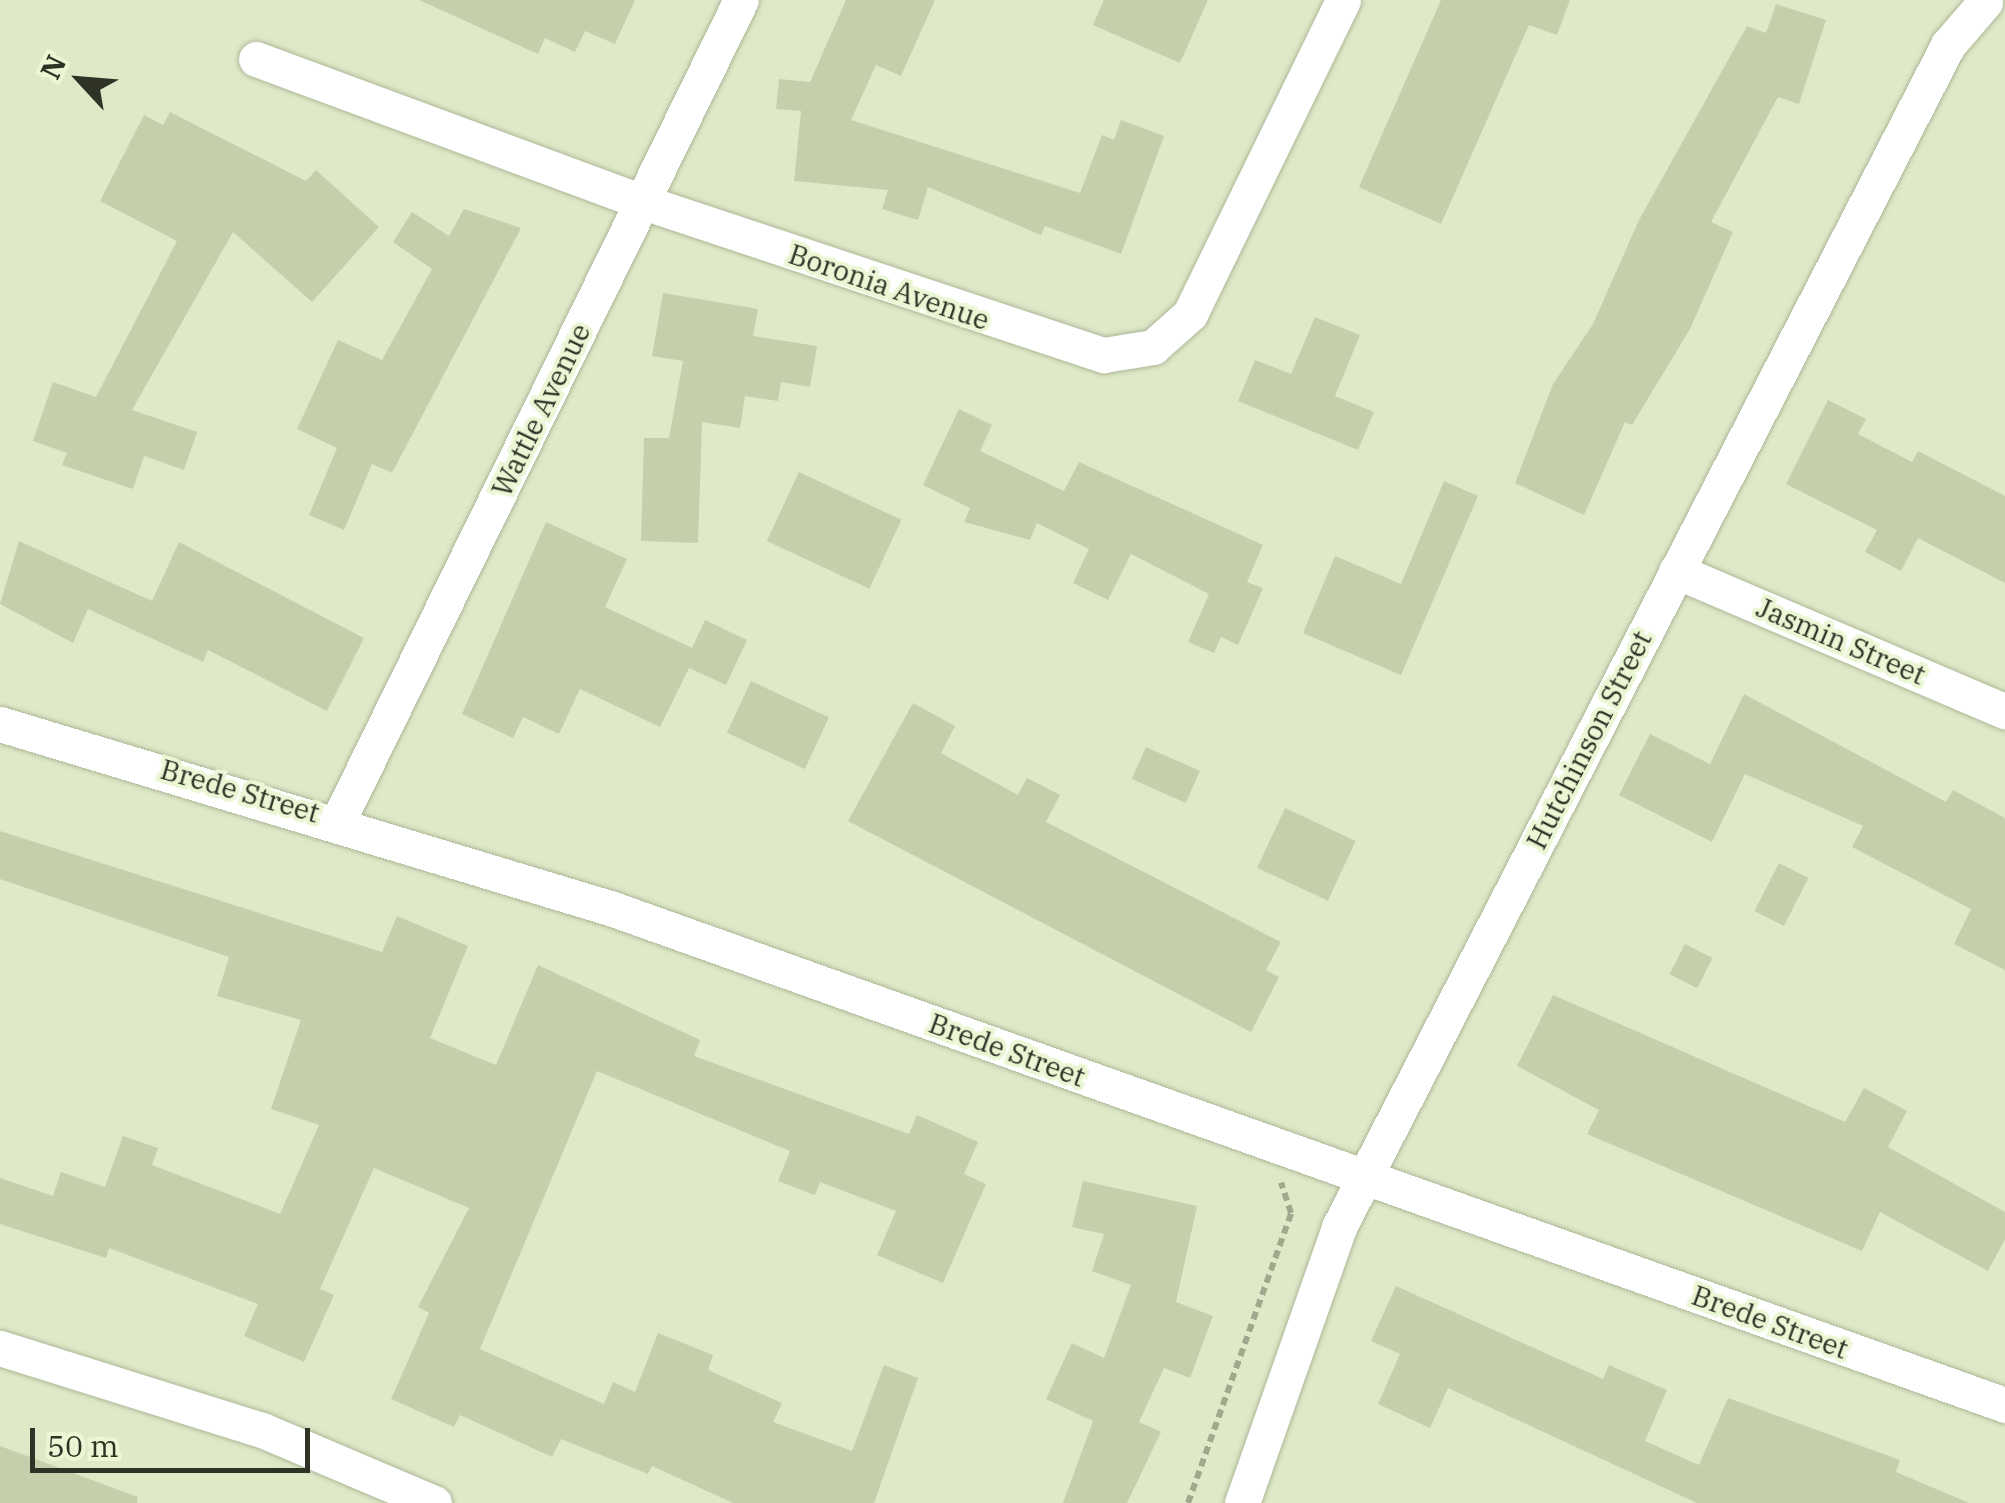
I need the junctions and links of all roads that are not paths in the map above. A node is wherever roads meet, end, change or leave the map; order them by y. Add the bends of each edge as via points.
1 (742, 0) edge
2 (1342, 0) edge
3 (1986, 2) edge
4 (256, 59) dead end
5 (643, 202) junction
6 (1676, 570) junction
7 (2005, 711) edge
8 (0, 724) edge
9 (339, 819) junction
10 (1364, 1177) junction
11 (0, 1348) edge
12 (2005, 1405) edge
13 (434, 1503) edge
14 (1242, 1503) edge

1 - 5 street, Wattle Avenue
2 - 5 street, Boronia Avenue via 1190,314 1152,347 1104,355 1054,344
3 - 6 street, Hutchinson Street via 1948,46
4 - 5 street, Boronia Avenue
5 - 9 street, Wattle Avenue
6 - 7 street, Jasmin Street
6 - 10 street, Hutchinson Street
8 - 9 street, Brede Street
9 - 10 street, Brede Street
10 - 12 street, Brede Street
10 - 14 street, Hutchinson Street
11 - 13 street via 262,1430

